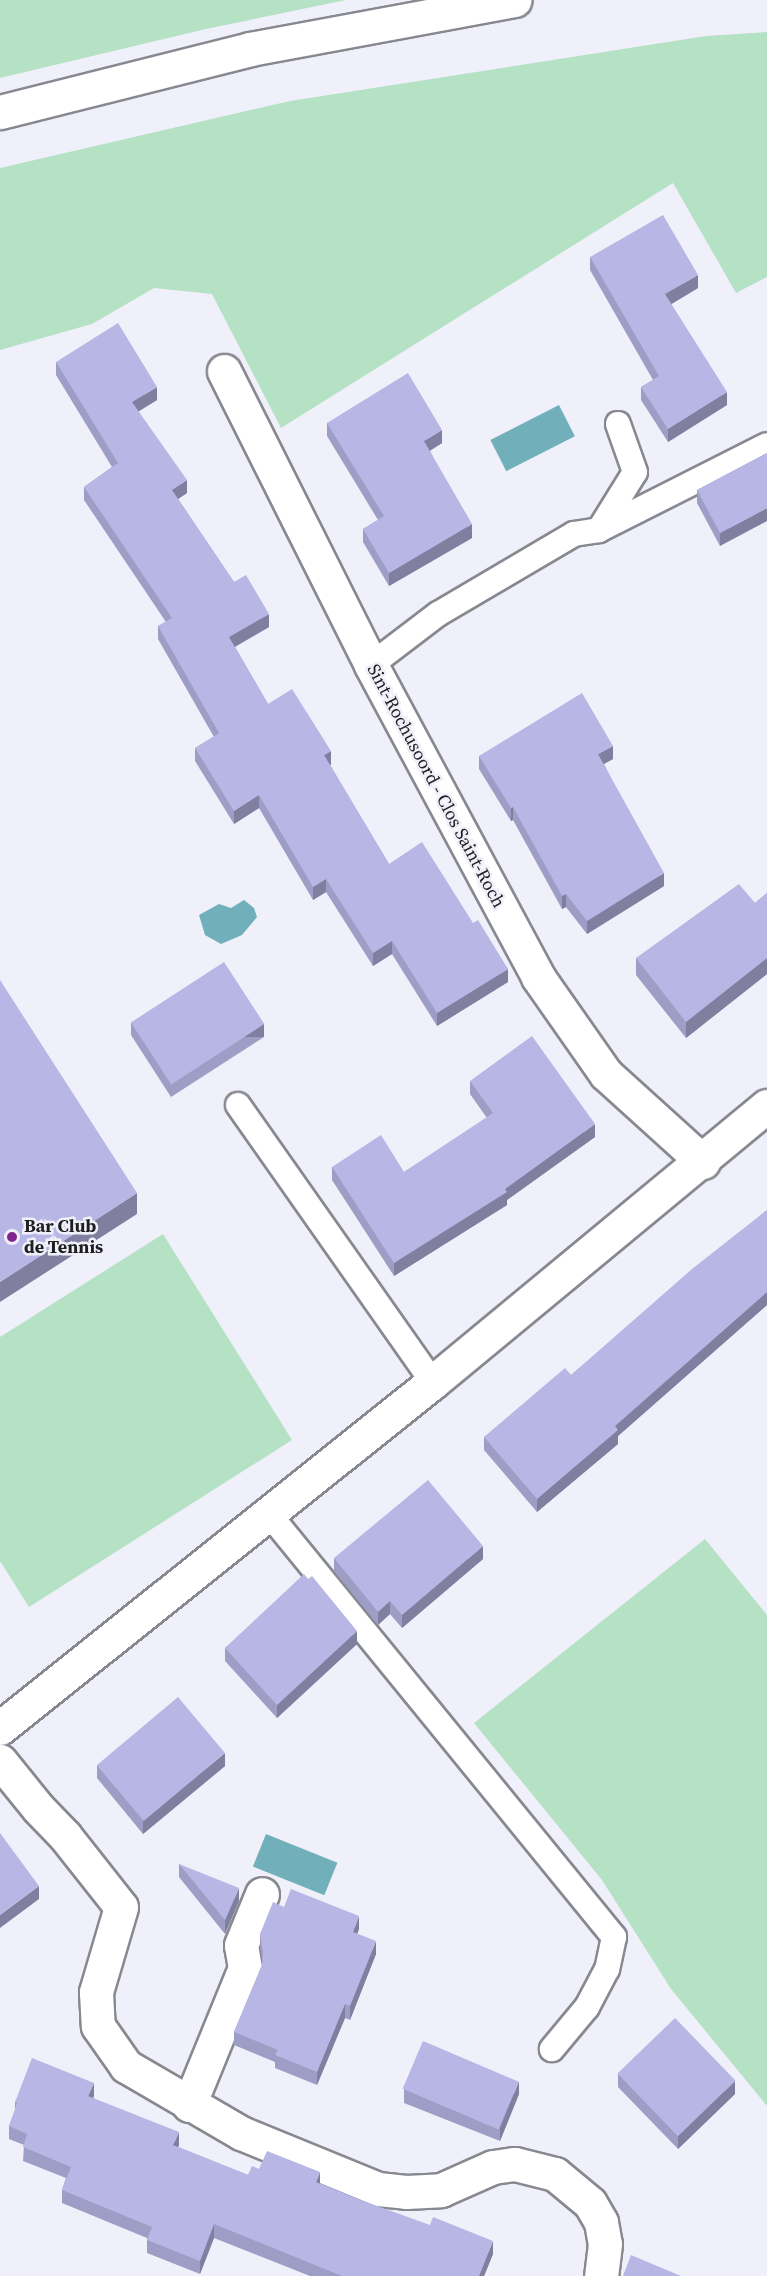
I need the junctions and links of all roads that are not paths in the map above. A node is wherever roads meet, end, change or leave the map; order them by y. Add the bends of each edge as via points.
1 (515, 0) edge
2 (0, 112) edge
3 (224, 371) dead end
4 (618, 424) dead end
5 (767, 445) edge
6 (599, 531) junction
7 (371, 665) junction
8 (238, 1105) dead end
9 (767, 1107) edge
10 (703, 1162) junction
11 (433, 1382) junction
12 (269, 1514) junction
13 (0, 1728) edge
14 (0, 1761) edge
15 (262, 1894) dead end
16 (552, 2049) dead end
17 (189, 2104) junction
18 (601, 2276) edge

1 - 2 main road via 250,49
3 - 7 main road, Sint-Rochusoord - Clos Saint-Roch
4 - 6 lane via 635,472
5 - 6 lane
6 - 7 lane via 574,534 447,608
7 - 10 main road, Sint-Rochusoord - Clos Saint-Roch via 538,977 606,1074
8 - 11 lane
9 - 10 main road
10 - 11 main road
11 - 12 main road
12 - 13 main road
12 - 16 lane via 614,1937 607,1969 587,2007
14 - 17 main road via 121,1907 96,1992 99,2026 126,2066
15 - 17 main road via 241,1945 245,1968
17 - 18 main road via 241,2133 378,2189 441,2190 493,2167 515,2164 555,2174 590,2203 601,2222 606,2244

